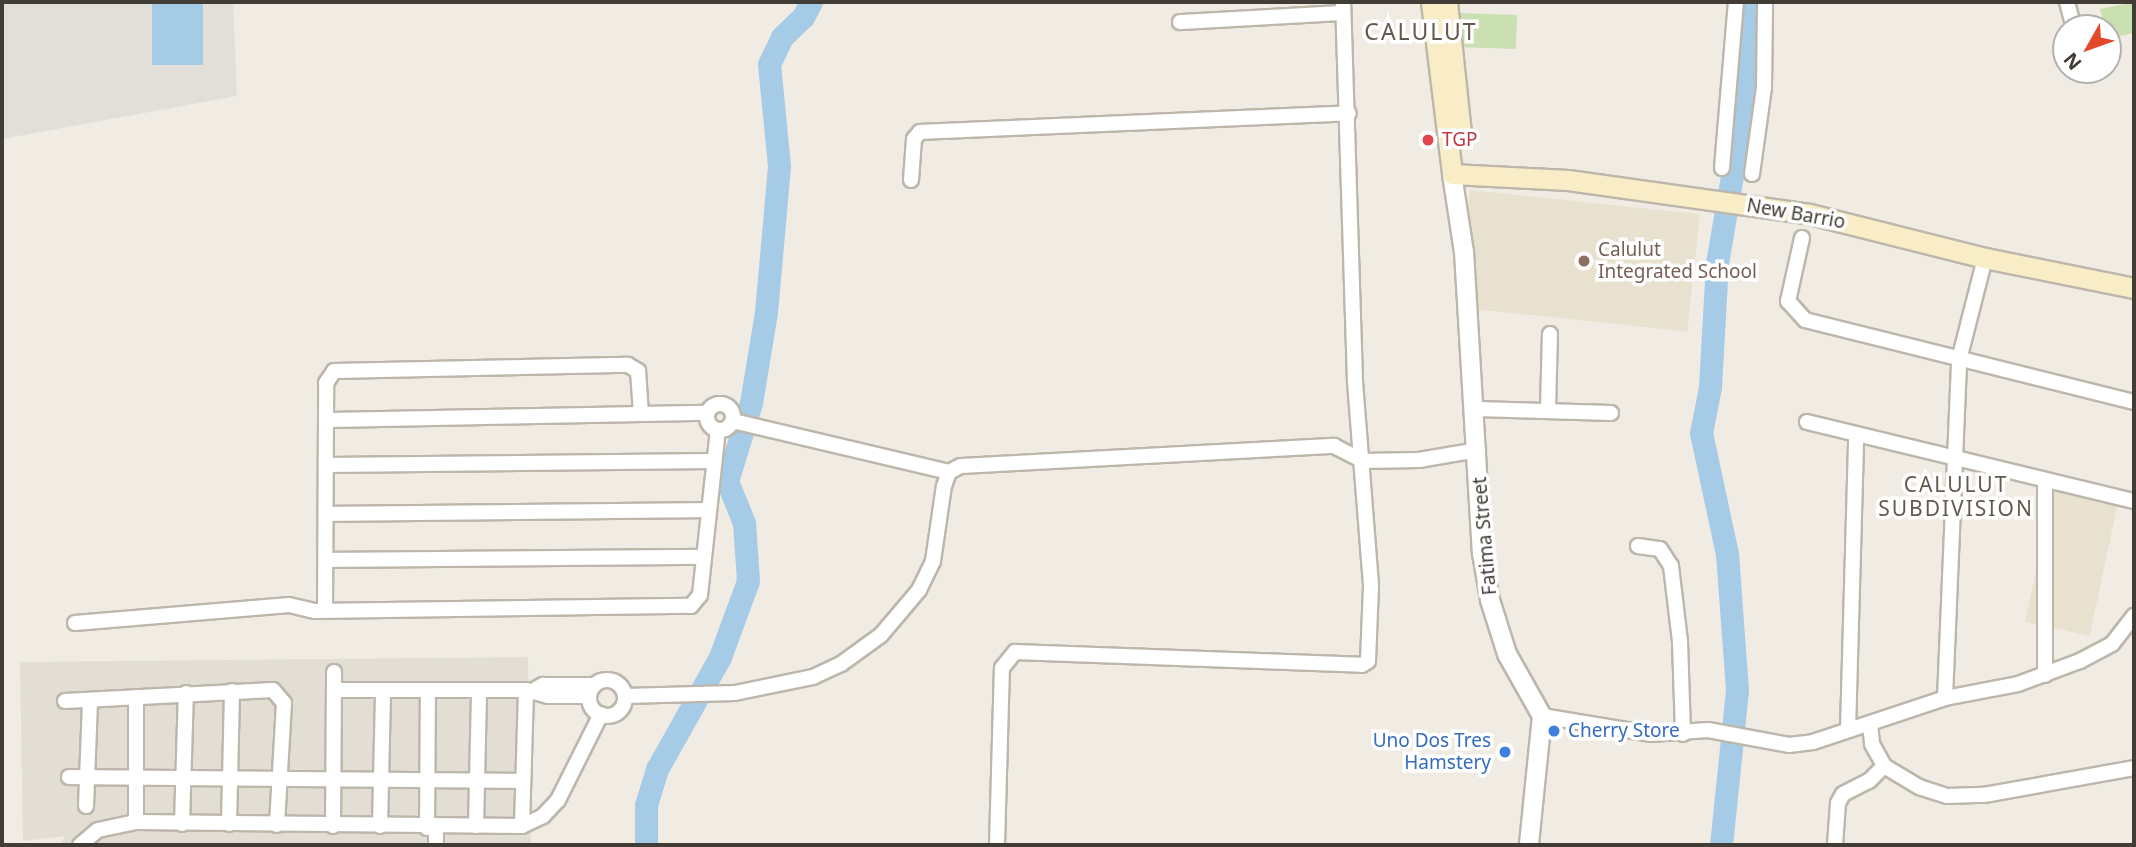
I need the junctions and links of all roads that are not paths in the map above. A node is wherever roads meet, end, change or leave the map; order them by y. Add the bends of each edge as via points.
1 (1431, 2) edge
2 (1447, 2) edge
3 (1736, 2) edge
4 (1765, 2) edge
5 (1343, 7) edge
6 (1181, 22) dead end
7 (1349, 113) junction
8 (1722, 168) dead end
9 (1458, 174) junction
10 (1752, 174) dead end
11 (911, 180) dead end
12 (1801, 238) dead end
13 (1985, 258) junction
14 (2134, 288) edge
15 (1550, 334) dead end
16 (1959, 360) junction
17 (2134, 402) edge
18 (1477, 409) junction
19 (1548, 409) junction
20 (707, 413) junction
21 (1611, 413) dead end
22 (641, 414) junction
23 (328, 420) junction
24 (736, 421) junction
25 (1807, 422) dead end
26 (718, 430) junction
27 (1856, 435) junction
28 (1478, 450) junction
29 (1953, 457) junction
30 (712, 461) junction
31 (1363, 461) junction
32 (328, 465) junction
33 (949, 472) junction
34 (2045, 481) junction
35 (2134, 501) edge
36 (708, 510) junction
37 (326, 514) junction
38 (1638, 546) dead end
39 (704, 557) junction
40 (326, 560) junction
41 (325, 610) junction
42 (2134, 616) edge
43 (75, 623) dead end
44 (334, 671) dead end
45 (2045, 675) junction
46 (334, 690) junction
47 (383, 690) junction
48 (428, 690) junction
49 (479, 690) junction
50 (529, 690) junction
51 (592, 690) junction
52 (232, 691) junction
53 (186, 693) junction
54 (625, 696) junction
55 (136, 697) junction
56 (1945, 698) junction
57 (90, 700) junction
58 (65, 701) dead end
59 (600, 714) junction
60 (1542, 716) junction
61 (1870, 724) junction
62 (1848, 730) junction
63 (1683, 734) junction
64 (1884, 766) junction
65 (2134, 768) edge
66 (69, 777) dead end
67 (88, 777) junction
68 (231, 777) junction
69 (136, 778) junction
70 (183, 778) junction
71 (279, 778) junction
72 (428, 780) junction
73 (477, 780) junction
74 (380, 781) junction
75 (523, 781) junction
76 (332, 782) junction
77 (86, 806) dead end
78 (135, 822) junction
79 (182, 824) junction
80 (229, 824) junction
81 (277, 825) junction
82 (333, 826) junction
83 (380, 826) junction
84 (476, 826) junction
85 (522, 826) junction
86 (431, 828) junction
87 (80, 845) edge
88 (436, 845) edge
89 (997, 845) edge
90 (1529, 845) edge
91 (1835, 845) edge

1 - 9 main road
2 - 9 main road
3 - 8 street
4 - 10 street via 1764,88
5 - 6 street
5 - 7 street
7 - 11 street via 920,132 914,139
7 - 31 street via 1354,381
9 - 13 main road, New Barrio via 1638,190 1810,214
9 - 18 street, Fatima Street
12 - 16 street via 1788,301 1794,313 1805,320
13 - 14 main road, New Barrio
13 - 16 street
15 - 19 street
16 - 17 street
16 - 29 street
18 - 19 street
18 - 28 street, Fatima Street
19 - 21 street
20 - 22 street
20 - 24 street via 712,405 726,405
20 - 26 street via 710,426
22 - 23 street
22 - 23 street via 638,371 628,365 341,369 326,383
23 - 32 street
24 - 26 street
24 - 33 street
25 - 27 street
26 - 30 street
27 - 29 street
27 - 62 street
28 - 31 street via 1419,460
28 - 60 street, Fatima Street via 1482,553 1490,600 1507,654
29 - 34 street
29 - 56 street
30 - 32 street
30 - 36 street
31 - 33 street via 1334,446 1150,453 961,466
31 - 89 street via 1371,585 1368,661 1362,665 1015,652 1002,668
32 - 37 street
33 - 54 street via 933,561 904,613 841,664 813,677 715,696
34 - 35 street
34 - 45 street
36 - 37 street
36 - 39 street
37 - 40 street
38 - 63 street via 1660,549 1671,566 1680,642
39 - 40 street
39 - 41 street via 700,595 684,607
40 - 41 street
41 - 43 street via 289,605
42 - 45 street via 2112,644
44 - 46 street
45 - 56 street
46 - 47 street
46 - 76 street
47 - 48 street
47 - 74 street
48 - 49 street
48 - 72 street
49 - 50 street
49 - 73 street
50 - 51 street via 543,684
50 - 75 street
51 - 54 street via 610,680
51 - 59 street via 592,707
52 - 53 street
52 - 68 street
52 - 71 street via 273,690 281,695
53 - 55 street
53 - 70 street
54 - 59 street via 618,712
55 - 57 street
55 - 69 street
56 - 61 street
57 - 58 street
57 - 67 street
59 - 85 street via 558,800 543,816
60 - 63 street via 1651,734
60 - 90 street
61 - 62 street
61 - 64 street via 1872,744
62 - 63 street via 1789,745 1722,732
64 - 65 street via 1919,787 1959,797
64 - 91 street via 1869,781 1843,794 1838,803
66 - 67 street
67 - 69 street
67 - 77 street
68 - 70 street
68 - 71 street
68 - 80 street
69 - 70 street
69 - 78 street
70 - 79 street
71 - 76 street
71 - 81 street
72 - 73 street
72 - 74 street
72 - 86 street
73 - 75 street
73 - 84 street
74 - 76 street
74 - 83 street
75 - 85 street
76 - 82 street
78 - 79 street
78 - 87 street via 98,830
79 - 80 street
80 - 81 street
81 - 82 street
82 - 83 street
83 - 86 street
84 - 85 street
84 - 86 street
86 - 88 street

